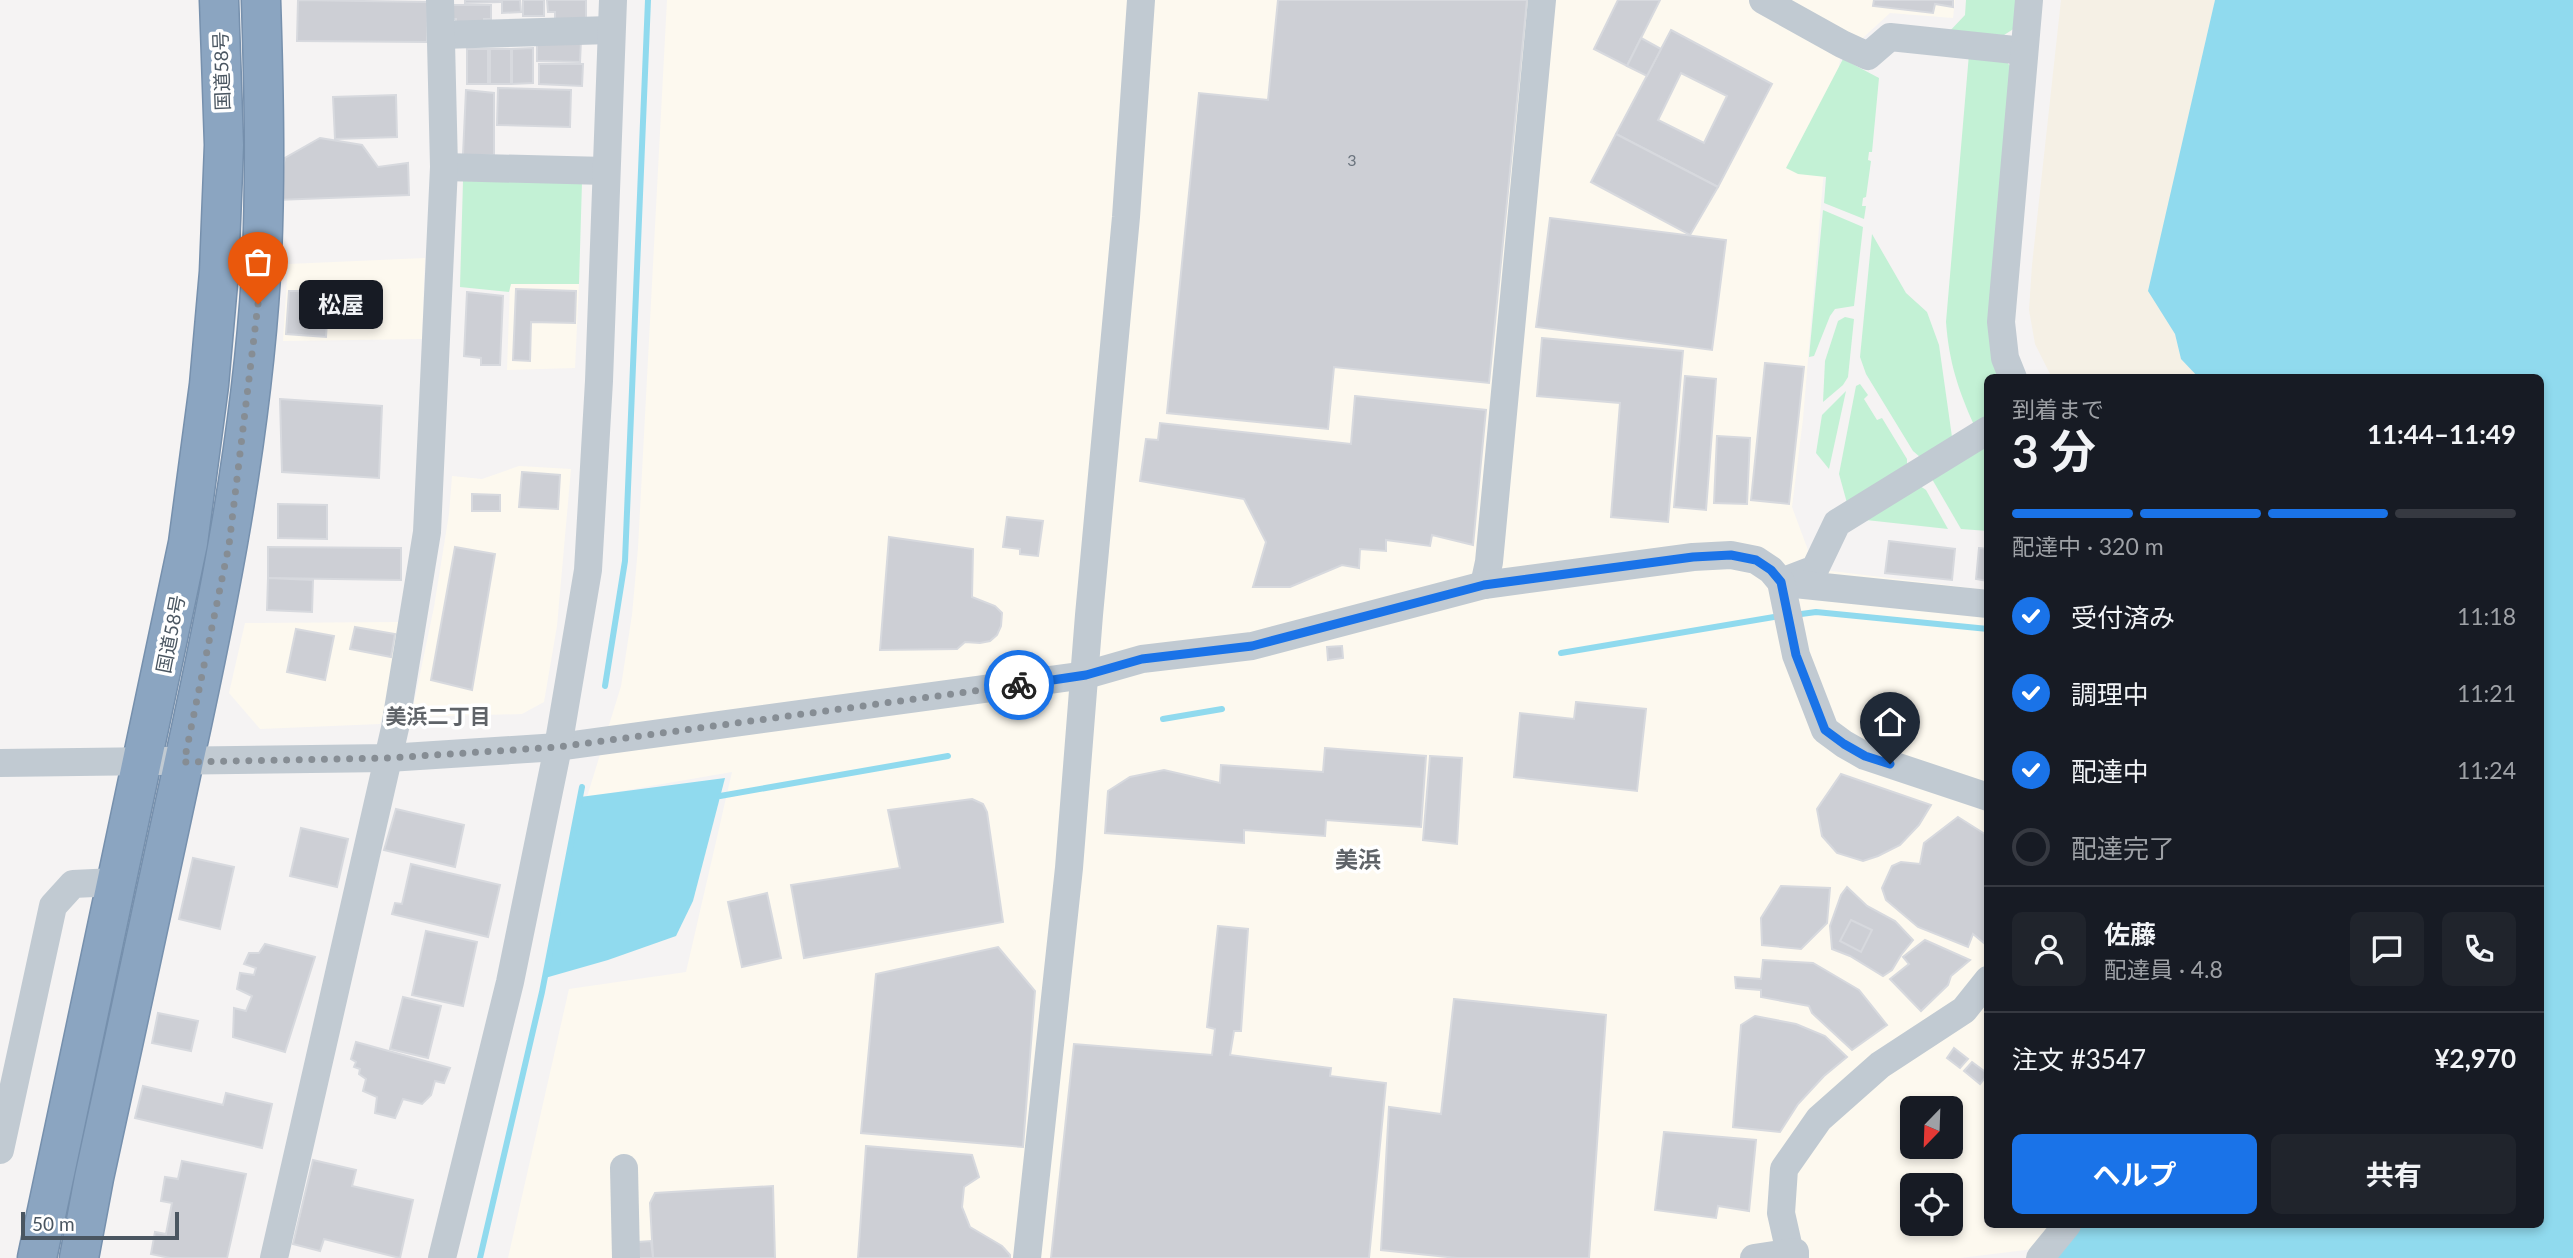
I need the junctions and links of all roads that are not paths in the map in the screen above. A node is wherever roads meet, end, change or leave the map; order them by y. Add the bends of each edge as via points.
1 (219, 0) edge
2 (261, 0) edge
3 (439, 0) edge
4 (613, 0) edge
5 (1141, 0) edge
6 (1542, 0) edge
7 (1763, 0) edge
8 (2029, 0) edge
9 (611, 30) junction
10 (441, 34) junction
11 (2024, 51) junction
12 (444, 167) junction
13 (606, 171) junction
14 (2012, 374) edge
15 (1984, 432) edge
16 (1781, 582) junction
17 (1484, 585) junction
18 (1984, 604) edge
19 (1086, 675) junction
20 (558, 747) junction
21 (388, 758) junction
22 (86, 762) junction
23 (142, 762) junction
24 (184, 762) junction
25 (0, 763) edge
26 (0, 780) edge
27 (1984, 796) edge
28 (115, 882) junction
29 (1984, 985) edge
30 (0, 1150) edge
31 (624, 1168) dead end
32 (2065, 1228) edge
33 (1791, 1255) edge
34 (282, 1256) edge
35 (37, 1258) edge
36 (79, 1258) edge
37 (442, 1258) edge
38 (626, 1258) edge
39 (1027, 1258) edge
40 (1754, 1258) edge
41 (2040, 1258) edge

1 - 23 highway, 国道58号 via 224,145 209,385 188,543
2 - 24 highway via 265,143 253,358 229,545
3 - 10 street
4 - 9 street
5 - 19 street
6 - 17 street
7 - 11 street via 1868,56 1890,37
8 - 11 street
9 - 10 street
9 - 13 street
10 - 12 street
11 - 14 street via 2001,322
12 - 13 street
12 - 21 street via 427,532
13 - 20 street via 588,570
15 - 16 street via 1837,523 1815,569
16 - 17 street via 1756,560 1731,555
16 - 18 street
16 - 27 street via 1796,655 1825,730 1865,756
17 - 19 street via 1252,646 1142,659
19 - 20 street
19 - 39 street
20 - 21 street
20 - 37 street via 510,982
21 - 24 street
21 - 34 street
22 - 23 street
22 - 25 street
22 - 26 street
23 - 24 street
23 - 28 highway, 国道58号
24 - 36 highway
28 - 30 street via 73,884 53,906
28 - 35 highway, 国道58号
29 - 33 street via 1964,1010 1880,1065 1818,1119 1784,1169 1781,1213
31 - 38 street
32 - 41 street
33 - 40 street

